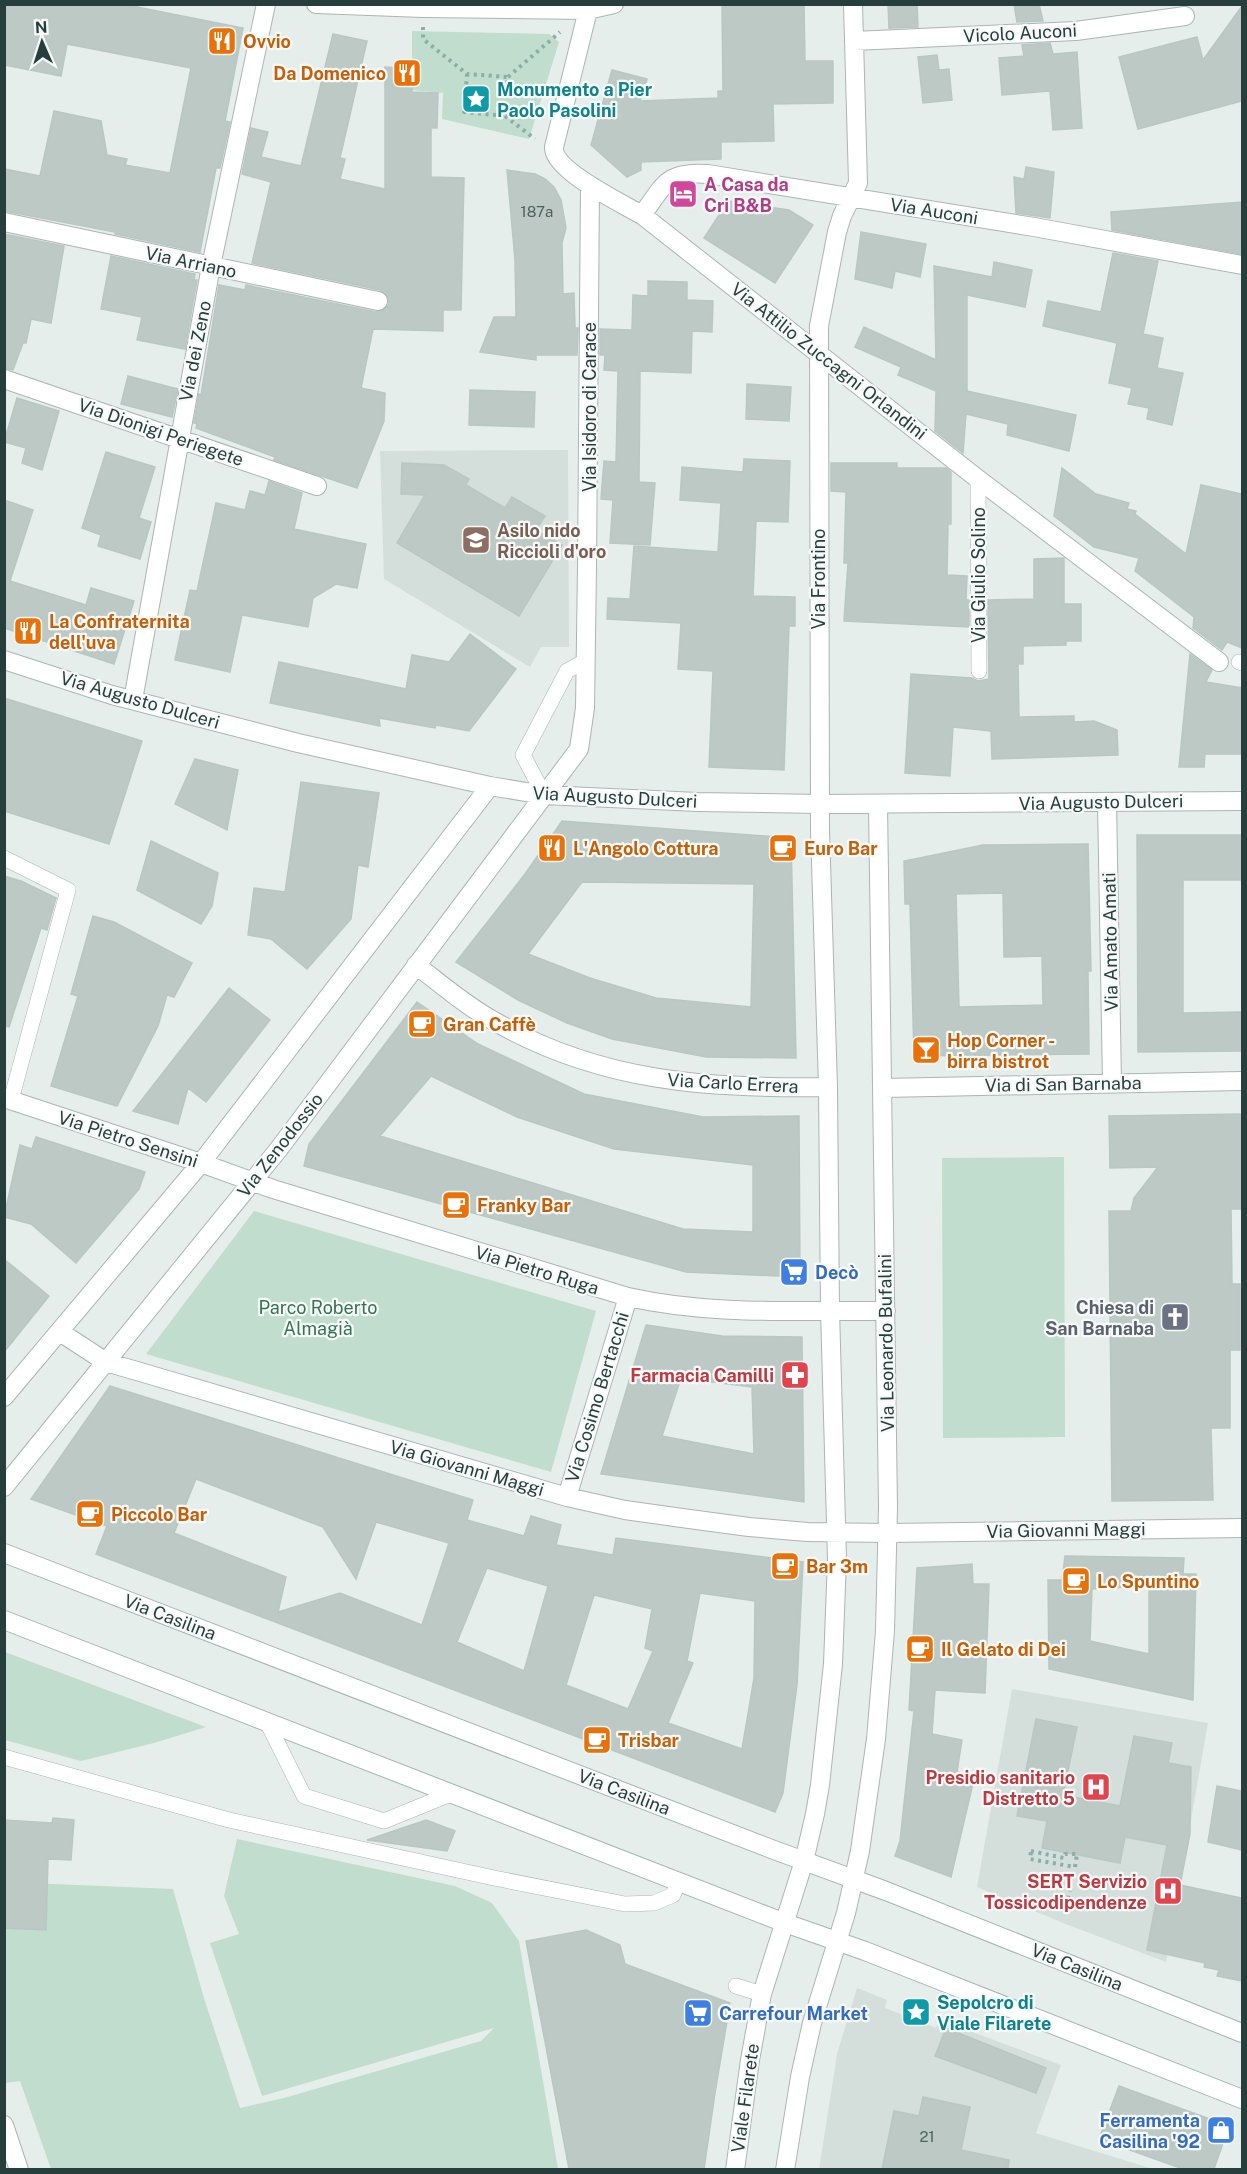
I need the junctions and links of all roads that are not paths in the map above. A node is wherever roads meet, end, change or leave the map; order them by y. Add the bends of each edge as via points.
1 (266, 4) edge
2 (316, 4) edge
3 (614, 4) edge
4 (853, 4) edge
5 (588, 10) junction
6 (1185, 16) dead end
7 (854, 41) junction
8 (590, 186) junction
9 (852, 197) junction
10 (642, 215) junction
11 (4, 222) edge
12 (1242, 265) edge
13 (211, 266) junction
14 (378, 301) dead end
15 (820, 354) junction
16 (4, 380) edge
17 (179, 438) junction
18 (978, 478) junction
19 (317, 486) dead end
20 (4, 660) edge
21 (585, 661) junction
22 (1219, 662) dead end
23 (979, 671) dead end
24 (133, 700) junction
25 (490, 786) junction
26 (544, 795) junction
27 (1242, 801) edge
28 (1107, 802) junction
29 (820, 804) junction
30 (878, 804) junction
31 (4, 858) edge
32 (416, 965) junction
33 (1242, 1081) edge
34 (1112, 1083) junction
35 (828, 1087) junction
36 (883, 1088) junction
37 (8, 1099) edge
38 (201, 1163) junction
39 (252, 1182) junction
40 (628, 1298) junction
41 (830, 1311) junction
42 (886, 1311) junction
43 (60, 1332) junction
44 (106, 1362) junction
45 (4, 1396) edge
46 (4, 1487) edge
47 (567, 1497) junction
48 (1242, 1528) edge
49 (836, 1532) junction
50 (888, 1533) junction
51 (4, 1553) edge
52 (4, 1620) edge
53 (267, 1722) junction
54 (4, 1757) edge
55 (453, 1794) junction
56 (804, 1861) junction
57 (855, 1879) junction
58 (679, 1881) junction
59 (785, 1923) junction
60 (837, 1941) junction
61 (736, 1986) dead end
62 (762, 1994) junction
63 (1242, 2033) edge
64 (1242, 2098) edge
65 (4, 2125) edge
66 (19, 2169) edge
67 (735, 2169) edge
68 (786, 2169) edge

1 - 13 street, Via dei Zeno
2 - 5 street
3 - 5 street
4 - 7 street, Via Frontino
5 - 8 street, Via Attilio Zuccagni Orlandini via 554,150 558,160
6 - 7 street, Vicolo Auconi via 1076,31
7 - 9 street, Via Frontino via 858,183
8 - 10 street, Via Attilio Zuccagni Orlandini
8 - 21 street, Via Isidoro di Carace
9 - 10 street, Via Auconi via 714,175 683,174 669,179
9 - 12 street, Via Auconi
9 - 15 street, Via Frontino via 837,232 819,326
10 - 15 street, Via Attilio Zuccagni Orlandini
11 - 13 street, Via Arriano
13 - 14 street, Via Arriano
13 - 17 street, Via dei Zeno
15 - 18 street, Via Attilio Zuccagni Orlandini
15 - 29 street, Via Frontino
16 - 17 street, Via Dionigi Periegete
17 - 19 street, Via Dionigi Periegete
17 - 24 street, Via dei Zeno
18 - 22 street, Via Attilio Zuccagni Orlandini
18 - 23 lane, Via Giulio Solino
20 - 24 street, Via Augusto Dulceri
21 - 26 street, Via Isidoro di Carace via 581,744
21 - 26 lane via 567,671 523,755
24 - 25 street, Via Augusto Dulceri via 298,743
25 - 26 street, Via Augusto Dulceri
25 - 38 street
26 - 29 street, Via Augusto Dulceri
26 - 32 street, Via Zenodossio
27 - 28 street, Via Augusto Dulceri
28 - 30 street, Via Augusto Dulceri
28 - 34 street, Via Amato Amati
29 - 30 street, Via Augusto Dulceri
29 - 35 street
30 - 36 street, Via Leonardo Bufalini
31 - 37 lane via 68,890
32 - 35 street, Via Carlo Errera via 494,1021 559,1051 611,1068 693,1084
32 - 39 street, Via Zenodossio
33 - 34 street, Via di San Barnaba
34 - 36 street, Via di San Barnaba
35 - 41 street
36 - 42 street, Via Leonardo Bufalini
37 - 38 street, Via Pietro Sensini
38 - 39 street, Via Pietro Sensini
38 - 43 street
39 - 40 street, Via Pietro Ruga
39 - 44 street, Via Zenodossio
40 - 41 street, Via Pietro Ruga via 702,1309
40 - 47 street, Via Cosimo Bertacchi
41 - 42 street, Via Pietro Ruga
41 - 49 street
42 - 50 street, Via Leonardo Bufalini
43 - 44 street, Via Giovanni Maggi
43 - 45 street
44 - 46 street, Via Zenodossio
44 - 47 street, Via Giovanni Maggi
47 - 49 street, Via Giovanni Maggi via 625,1510 749,1527
48 - 50 street, Via Giovanni Maggi
49 - 50 street, Via Giovanni Maggi
49 - 56 street via 831,1695 820,1785
50 - 57 street, Via Leonardo Bufalini via 879,1702
51 - 56 street, Via Casilina
52 - 53 street
53 - 55 street
53 - 55 lane via 304,1796 384,1821
54 - 58 lane via 229,1820 625,1904 654,1903 673,1895
55 - 58 street
56 - 57 street, Via Casilina
56 - 59 street, Viale Filarete
57 - 60 street, Via Leonardo Bufalini
57 - 63 street, Via Casilina
58 - 59 street
59 - 60 street
59 - 62 street, Viale Filarete
60 - 64 street
60 - 68 street via 812,2023
61 - 62 lane
62 - 67 street, Viale Filarete
65 - 66 street

